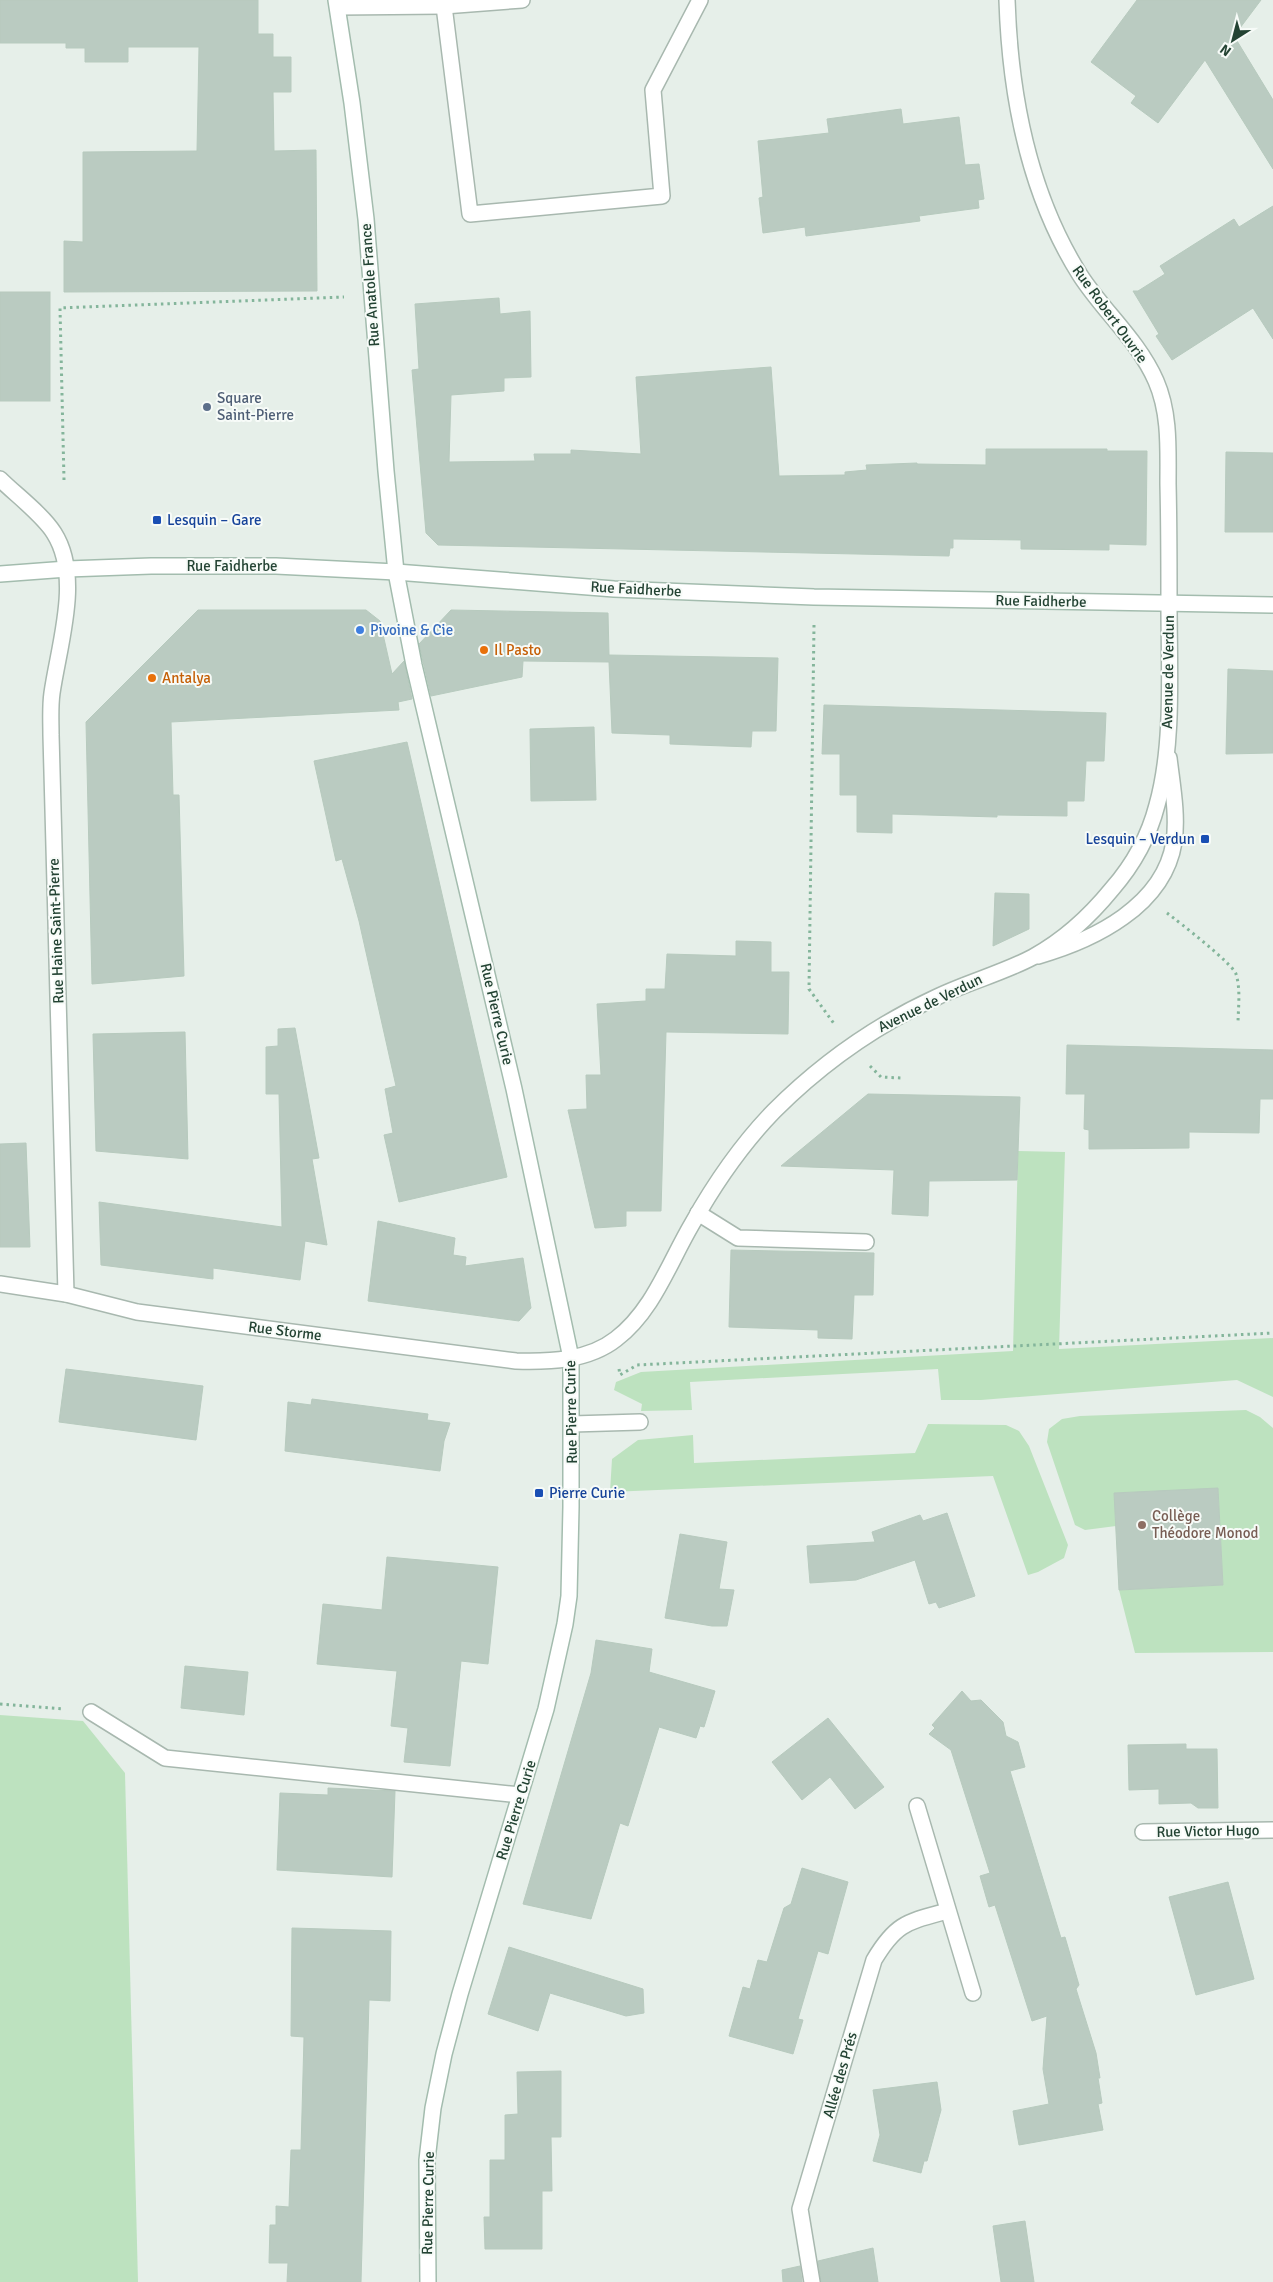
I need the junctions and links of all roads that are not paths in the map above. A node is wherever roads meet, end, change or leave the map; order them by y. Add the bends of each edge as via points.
1 (522, 0) edge
2 (700, 0) edge
3 (1007, 0) edge
4 (337, 4) edge
5 (444, 6) junction
6 (0, 478) edge
7 (67, 569) junction
8 (396, 572) junction
9 (0, 574) edge
10 (1169, 604) junction
11 (1273, 605) edge
12 (1167, 740) junction
13 (1030, 959) junction
14 (698, 1213) junction
15 (866, 1242) dead end
16 (0, 1284) edge
17 (66, 1294) junction
18 (571, 1358) junction
19 (640, 1422) dead end
20 (572, 1424) junction
21 (91, 1712) road end
22 (520, 1795) junction
23 (917, 1806) dead end
24 (1273, 1830) edge
25 (1143, 1832) dead end
26 (947, 1911) junction
27 (973, 1993) dead end
28 (428, 2282) edge
29 (812, 2282) edge

1 - 5 street
2 - 5 street via 653,90 662,196 470,214
3 - 10 street, Rue Robert Ouvrie via 1009,47 1018,106 1048,216 1083,280 1136,346 1155,378 1164,404 1168,436
4 - 5 street
4 - 8 street, Rue Anatole France via 366,219
6 - 7 street, Rue Haine Saint-Pierre via 53,531 62,548
7 - 8 street, Rue Faidherbe via 276,566
7 - 9 street, Rue Faidherbe
7 - 17 street, Rue Haine Saint-Pierre via 66,610 52,696 51,735
8 - 10 street, Rue Faidherbe via 614,589 814,597
8 - 18 street, Rue Pierre Curie via 416,674 514,1089
10 - 11 street, Rue Faidherbe
10 - 12 street, Avenue de Verdun
12 - 13 street, Avenue de Verdun via 1157,806 1137,854 1112,890 1088,915 1066,935
12 - 13 street, Avenue de Verdun via 1176,828 1172,853 1161,878 1146,897 1122,918 1095,934
13 - 14 street, Avenue de Verdun via 936,997 879,1026 813,1074 741,1148
14 - 15 street via 738,1238
14 - 18 street, Avenue de Verdun via 649,1301 631,1326 608,1345
16 - 17 street, Rue Storme
17 - 18 street, Rue Storme via 137,1312 516,1361
18 - 20 street, Rue Pierre Curie
19 - 20 street
20 - 22 street, Rue Pierre Curie via 569,1596 546,1709
21 - 22 street via 165,1758
22 - 28 street, Rue Pierre Curie via 460,1994 433,2108 427,2160
23 - 26 street
24 - 25 street, Rue Victor Hugo
26 - 27 street
26 - 29 street, Allée des Prés via 910,1922 887,1938 874,1960 800,2210

